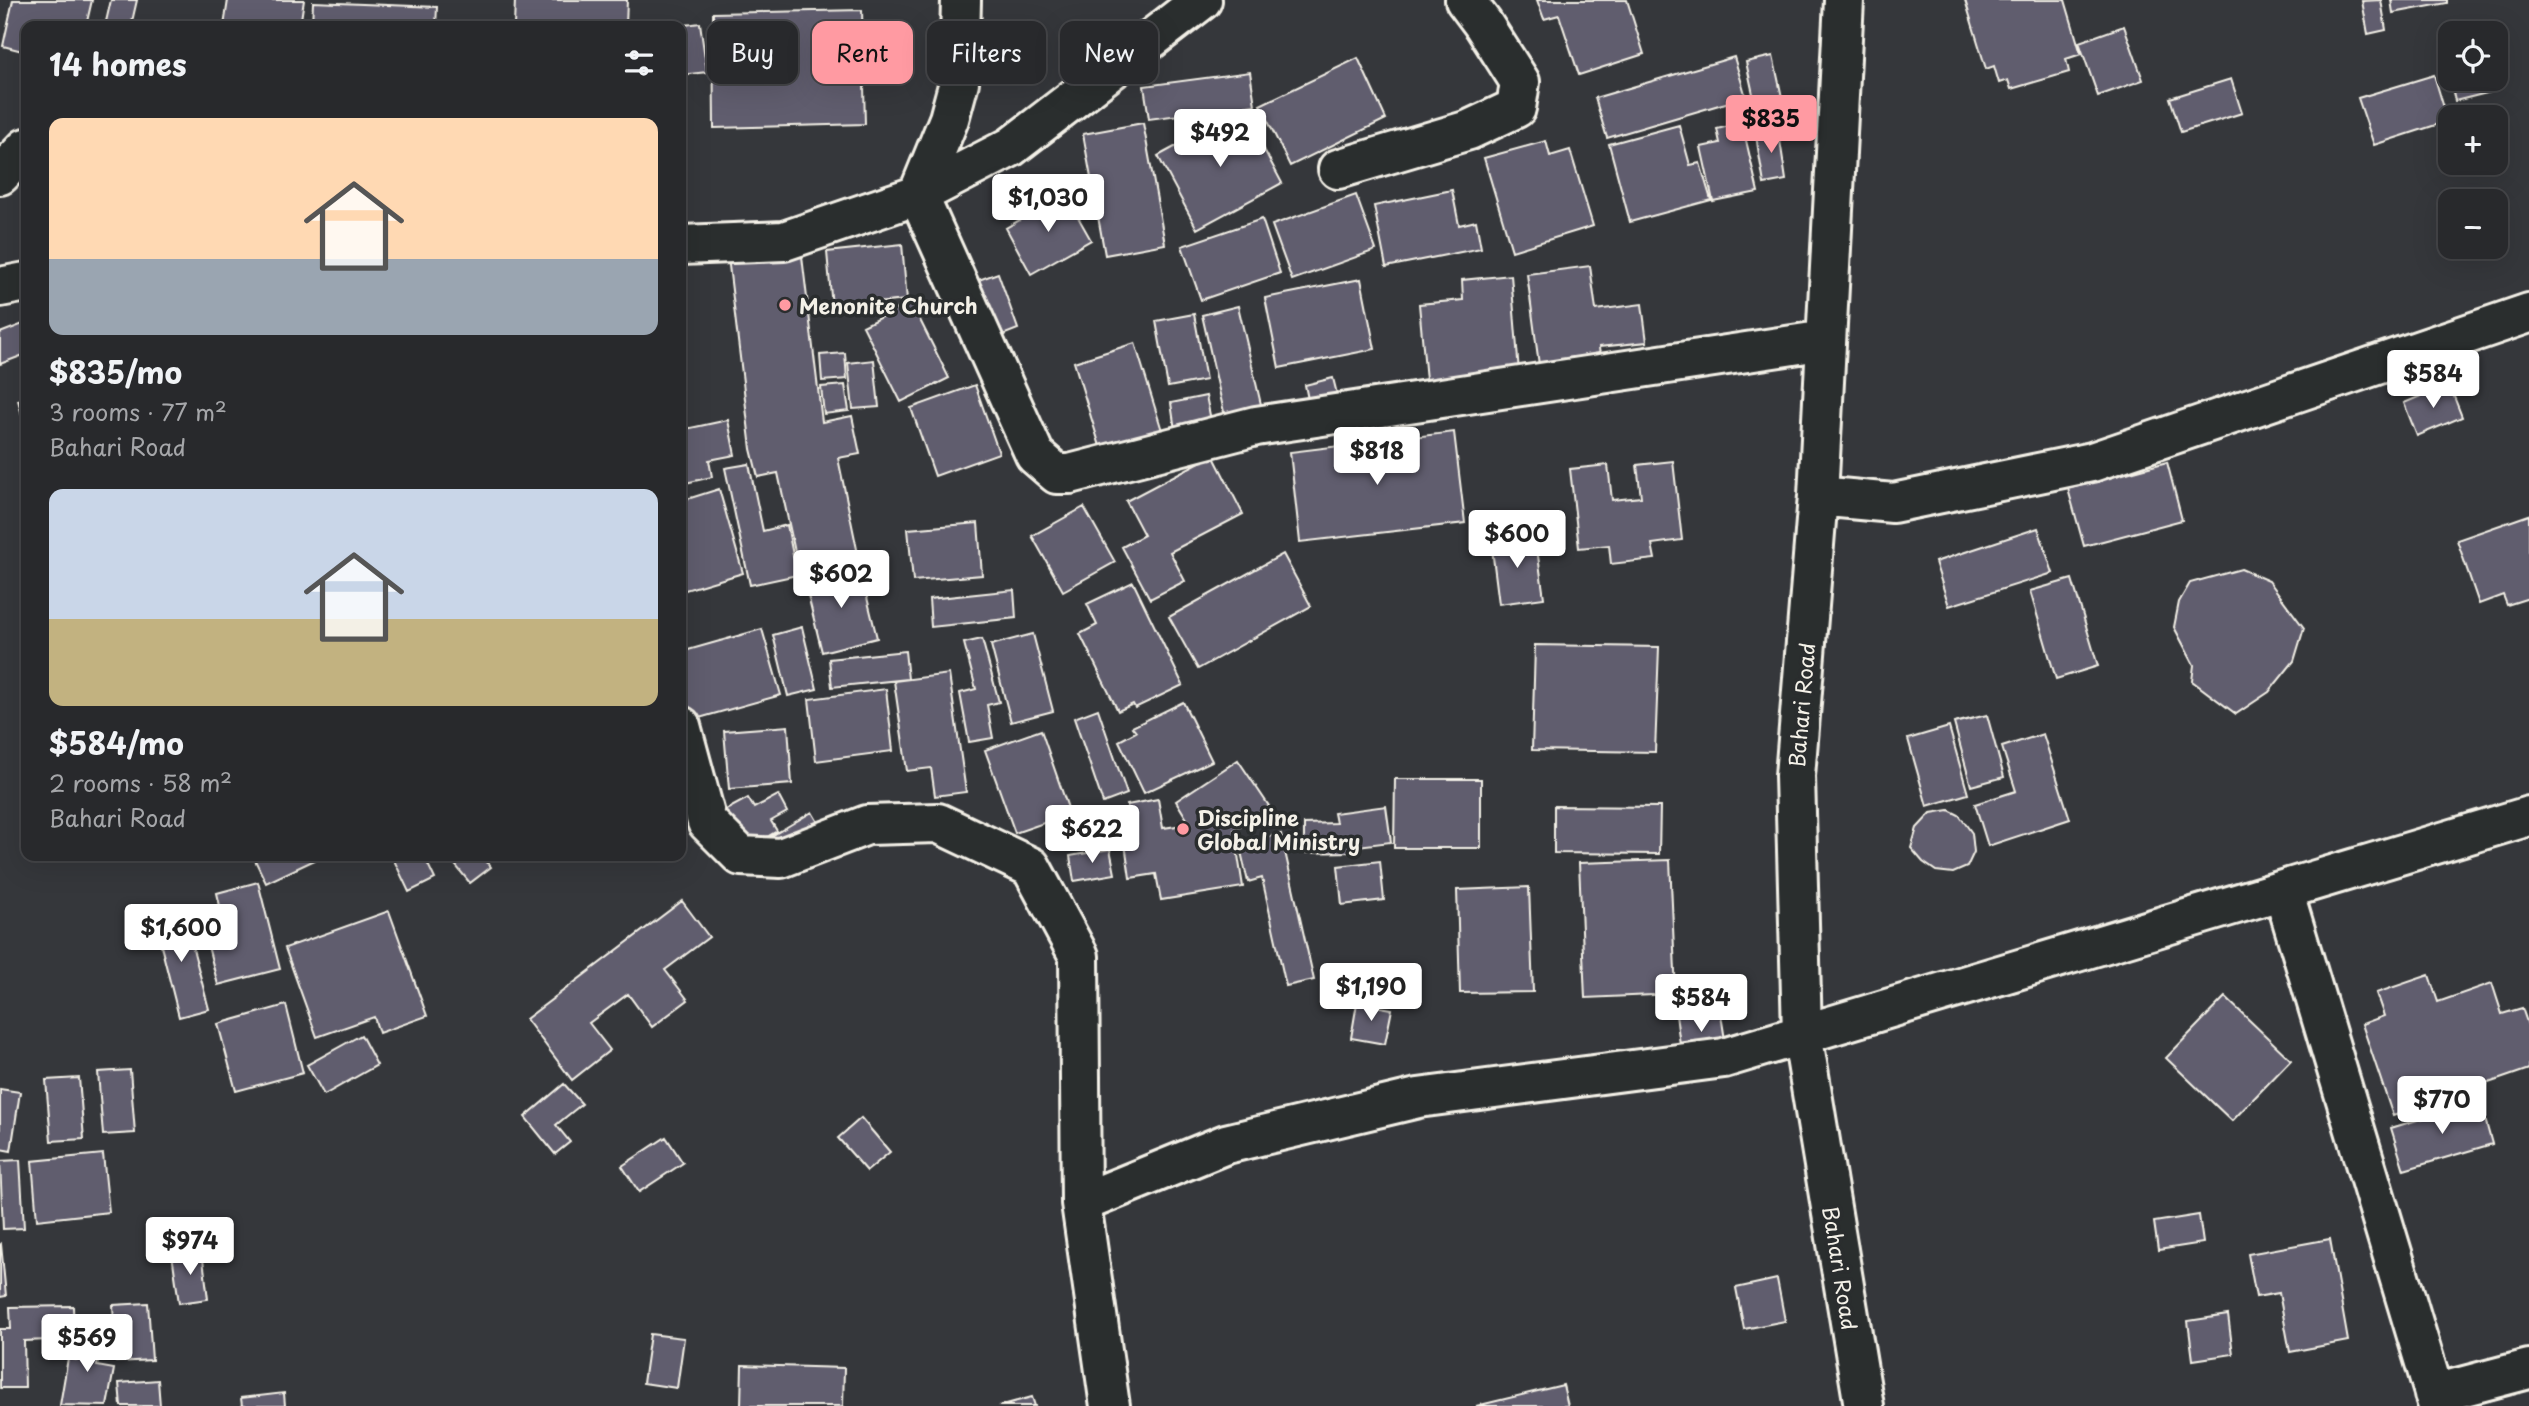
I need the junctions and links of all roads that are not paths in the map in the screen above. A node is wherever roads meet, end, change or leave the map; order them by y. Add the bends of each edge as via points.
1 (961, 0) edge
2 (1202, 0) edge
3 (1465, 0) edge
4 (1844, 0) edge
5 (21, 153) edge
6 (1338, 169) dead end
7 (0, 176) edge
8 (918, 195) junction
9 (686, 245) edge
10 (21, 283) edge
11 (0, 287) edge
12 (2529, 313) edge
13 (1826, 340) junction
14 (1818, 496) junction
15 (686, 744) edge
16 (2529, 816) edge
17 (2283, 890) junction
18 (1802, 1034) junction
19 (1081, 1203) junction
20 (2529, 1369) edge
21 (2436, 1400) edge
22 (1111, 1406) edge
23 (1864, 1406) edge

1 - 8 street via 959,82
2 - 8 street via 1011,147
3 - 6 street via 1520,82 1516,108 1469,130
4 - 13 street, Bahari Road
5 - 7 street
8 - 9 street via 784,241
8 - 13 street via 1035,455 1057,474 1256,426
10 - 11 street
12 - 14 street via 2092,461 1893,503
13 - 14 street, Bahari Road
14 - 18 street, Bahari Road via 1795,776
15 - 19 street via 707,822 741,856 780,858 867,825 938,822 1031,867 1079,956
16 - 17 street
17 - 18 street
17 - 21 street
18 - 19 street via 1724,1058 1406,1101 1226,1144
18 - 23 street, Bahari Road
19 - 22 street
20 - 21 street

